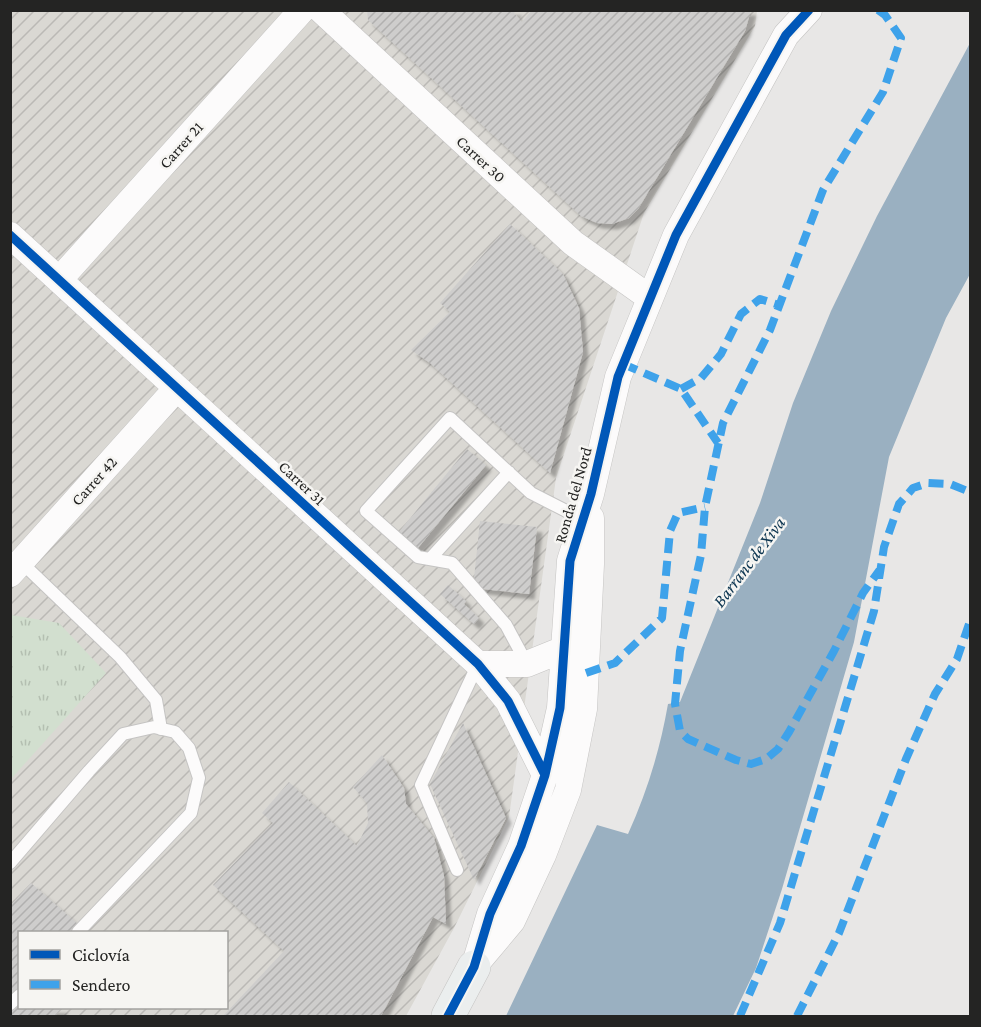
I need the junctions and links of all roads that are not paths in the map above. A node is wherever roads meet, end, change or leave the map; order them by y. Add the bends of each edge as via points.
1 (302, 10) edge
2 (321, 10) edge
3 (808, 10) edge
4 (788, 23) edge
5 (10, 235) edge
6 (59, 280) junction
7 (650, 298) junction
8 (177, 388) junction
9 (508, 472) junction
10 (591, 494) junction
11 (582, 519) junction
12 (430, 559) junction
13 (16, 568) edge
14 (564, 649) junction
15 (478, 664) junction
16 (527, 664) junction
17 (161, 729) junction
18 (545, 775) junction
19 (10, 863) edge
20 (457, 870) dead end
21 (80, 931) edge
22 (474, 967) junction
23 (448, 1017) edge

1 - 6 street, Carrer 21
2 - 7 street, Carrer 30 via 573,243
3 - 4 street, Ronda del Nord
4 - 7 street, Ronda del Nord via 676,235
5 - 6 street, Carrer 31
6 - 8 street, Carrer 31
7 - 10 street, Ronda del Nord via 618,377
8 - 13 street, Carrer 42
8 - 15 street, Carrer 31
9 - 11 lane via 531,493
9 - 12 lane
9 - 12 lane via 450,418 366,511 418,557
10 - 11 street, Ronda del Nord
10 - 22 street, Ronda del Nord via 584,709 568,789 512,921
11 - 14 street, Ronda del Nord via 570,561
12 - 16 lane via 452,563 506,625
13 - 17 lane via 120,657 156,700
14 - 16 street
14 - 18 street, Ronda del Nord via 560,708
15 - 16 street
15 - 18 street, Carrer 31 via 508,701
15 - 20 lane via 421,785
17 - 19 lane via 123,734
17 - 21 lane via 175,732 189,748 199,778 191,813
18 - 22 street, Ronda del Nord via 521,846 490,914
22 - 23 street, Ronda del Nord

